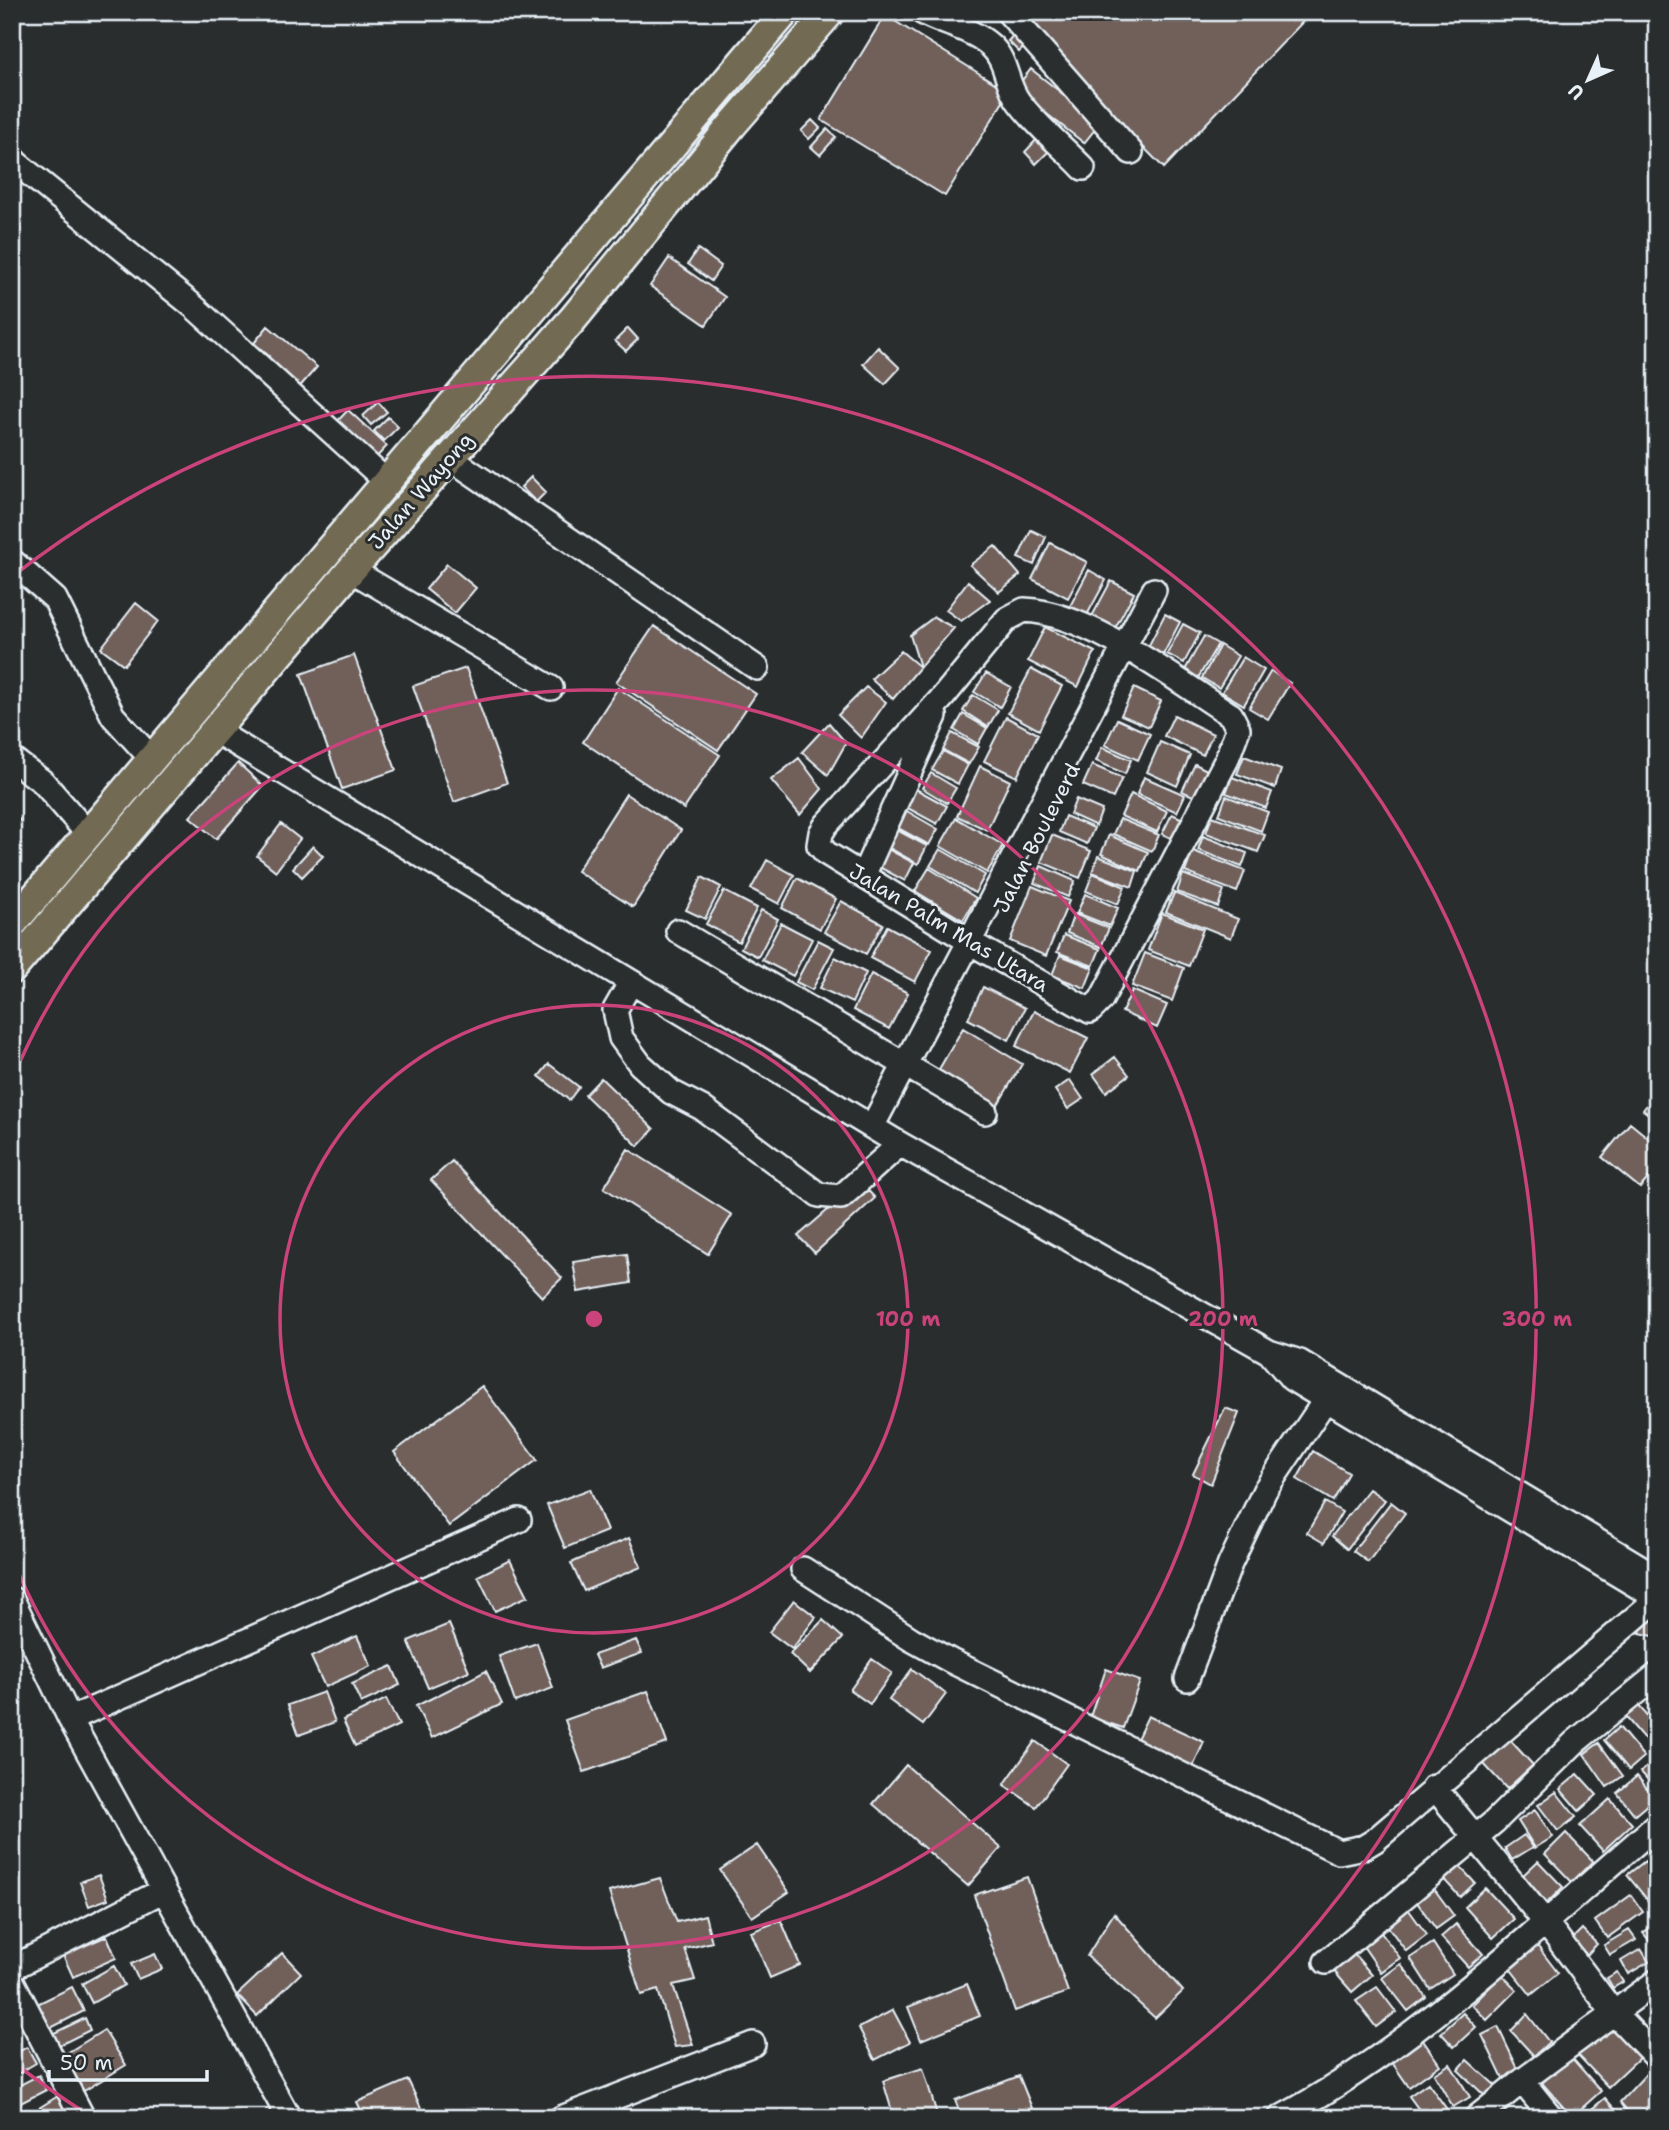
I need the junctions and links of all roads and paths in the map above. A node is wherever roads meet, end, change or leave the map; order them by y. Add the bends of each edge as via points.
1 (785, 12) edge
2 (830, 12) edge
3 (922, 12) edge
4 (1008, 12) edge
5 (1131, 152) dead end
6 (12, 156) edge
7 (1083, 168) dead end
8 (450, 458) junction
9 (387, 482) junction
10 (12, 561) edge
11 (351, 570) junction
12 (1154, 590) dead end
13 (1127, 650) junction
14 (757, 668) dead end
15 (551, 688) dead end
16 (943, 697) junction
17 (217, 732) junction
18 (151, 758) junction
19 (12, 759) edge
20 (88, 834) junction
21 (863, 876) junction
22 (12, 924) edge
23 (678, 931) dead end
24 (975, 945) junction
25 (12, 969) edge
26 (631, 982) junction
27 (909, 1068) junction
28 (985, 1112) dead end
29 (886, 1135) junction
30 (1269, 1352) junction
31 (1326, 1399) junction
32 (519, 1520) dead end
33 (803, 1569) dead end
34 (1657, 1577) edge
35 (12, 1599) edge
36 (1657, 1599) edge
37 (1657, 1675) edge
38 (1187, 1679) dead end
39 (70, 1719) junction
40 (1434, 1787) junction
41 (1657, 1825) edge
42 (1474, 1838) junction
43 (164, 1890) junction
44 (1546, 1923) junction
45 (1326, 1962) dead end
46 (12, 1968) edge
47 (1657, 1980) edge
48 (12, 1981) edge
49 (1613, 2012) junction
50 (753, 2044) dead end
51 (1657, 2058) edge
52 (1522, 2081) junction
53 (83, 2118) edge
54 (289, 2118) edge
55 (561, 2118) edge
56 (1280, 2118) edge
57 (1476, 2118) edge
58 (1552, 2118) edge

1 - 9 main road, Jalan Wayong
2 - 8 main road, Jalan Wayong
3 - 7 street via 990,44 1009,73 1018,101
4 - 5 street
6 - 9 street via 192,305
8 - 11 main road, Jalan Wayong
8 - 14 street
9 - 18 main road, Jalan Wayong
10 - 18 street via 55,599 113,716
11 - 15 street
11 - 17 main road, Jalan Wayong
12 - 13 street, Jalan Bouleverd
13 - 16 street, Jalan Palm Mas Utara via 1063,615 1024,610 1007,619
13 - 24 street, Jalan Bouleverd
13 - 24 street, Jalan Palm Mas Utara via 1231,715 1238,729 1226,761 1096,1007 1084,1009
16 - 21 street
16 - 21 street, Jalan Palm Mas Utara via 821,833 819,845 826,853
17 - 25 main road, Jalan Wayong
17 - 26 street
18 - 20 main road, Jalan Wayong
19 - 20 street via 43,782
20 - 22 main road, Jalan Wayong
21 - 24 street, Jalan Palm Mas Utara
23 - 27 street
24 - 27 street, Jalan Bouleverd
26 - 29 street
26 - 29 street via 615,1010 621,1038 640,1064 671,1092 702,1108 819,1195 841,1197
27 - 28 street
27 - 29 street, Jalan Bouleverd
29 - 30 street
30 - 31 street via 1292,1379
30 - 34 street via 1300,1362
31 - 36 street
31 - 38 street via 1265,1490 1230,1564
32 - 39 street
33 - 40 street via 951,1661 1339,1852 1374,1841
35 - 39 street
36 - 40 street
37 - 42 street via 1576,1742
39 - 43 street
40 - 42 street
41 - 44 street
42 - 44 street
42 - 45 street
43 - 46 street
43 - 54 street
44 - 49 street
44 - 56 street via 1394,2045
47 - 49 street
48 - 53 street
49 - 51 street
49 - 52 street
50 - 55 street
52 - 57 street
52 - 58 street

